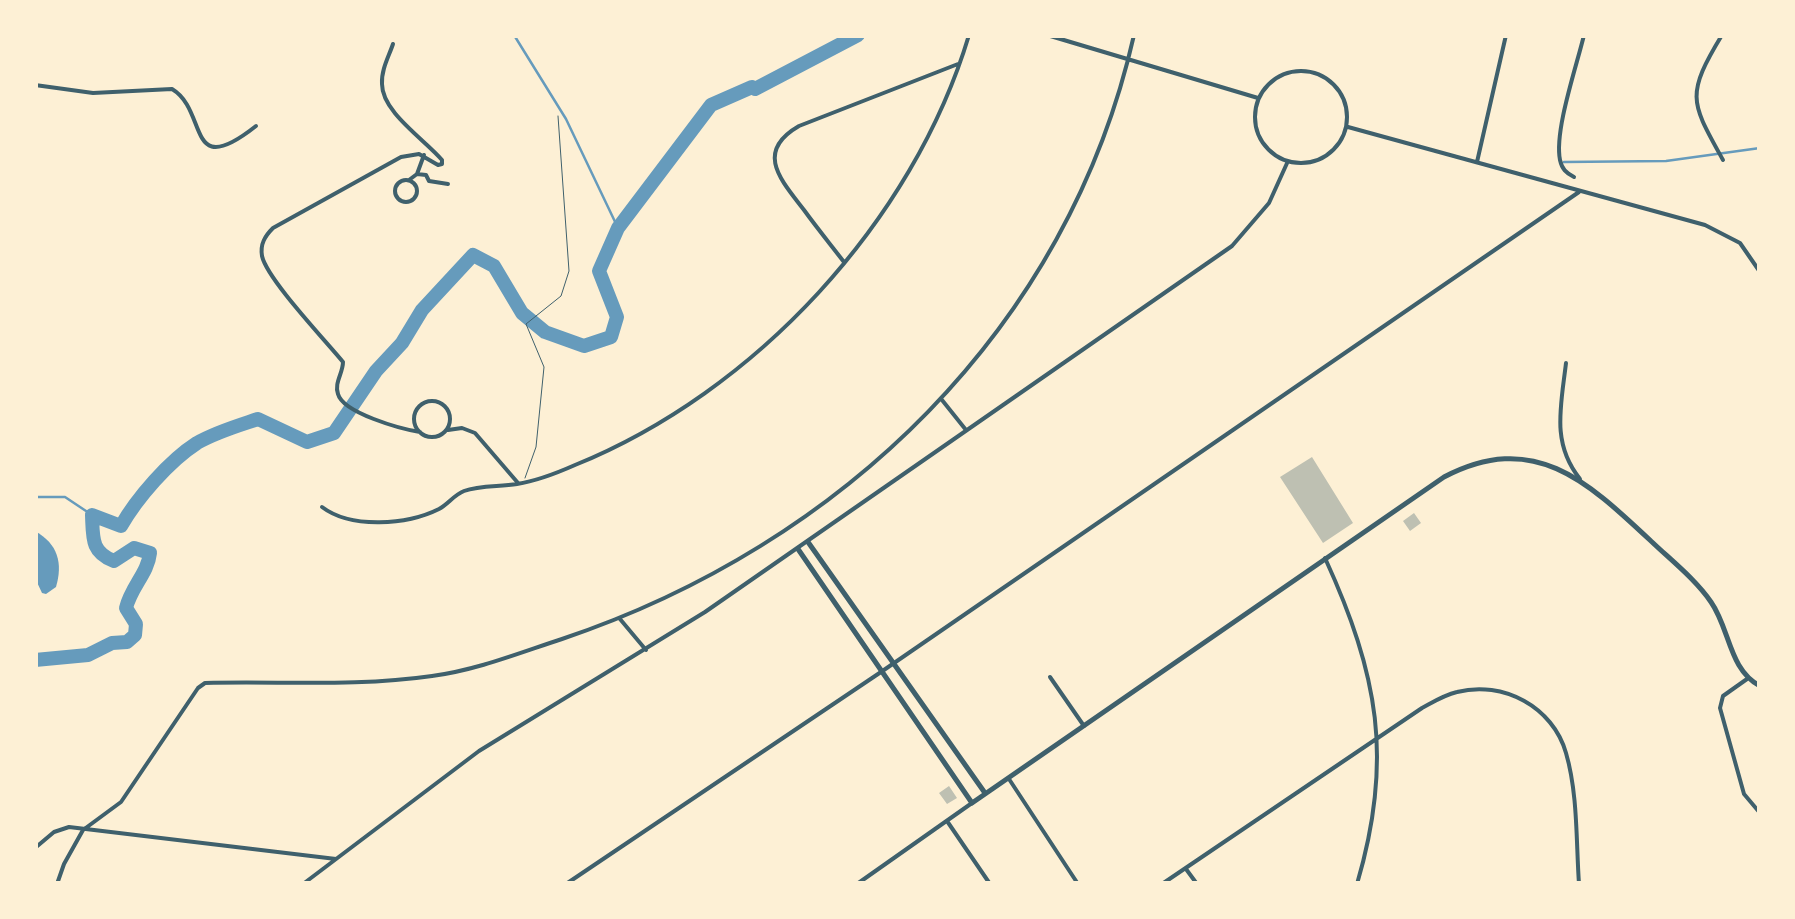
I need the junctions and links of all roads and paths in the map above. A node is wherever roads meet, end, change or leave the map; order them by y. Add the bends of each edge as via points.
1 (970, 35) edge
2 (1047, 35) edge
3 (1134, 35) edge
4 (1506, 35) edge
5 (1584, 35) edge
6 (1722, 35) edge
7 (393, 44) dead end
8 (1129, 58) junction
9 (961, 63) junction
10 (35, 86) edge
11 (1258, 98) junction
12 (558, 116) dead end
13 (256, 126) dead end
14 (1348, 126) junction
15 (424, 155) junction
16 (1288, 160) junction
17 (1724, 160) dead end
18 (1477, 163) junction
19 (417, 174) junction
20 (1574, 177) dead end
21 (409, 180) junction
22 (448, 184) dead end
23 (1580, 192) junction
24 (844, 262) junction
25 (1760, 272) edge
26 (1566, 363) dead end
27 (942, 400) junction
28 (448, 430) junction
29 (966, 430) junction
30 (420, 432) junction
31 (521, 483) junction
32 (1583, 483) junction
33 (322, 507) dead end
34 (808, 542) junction
35 (798, 549) junction
36 (1326, 558) junction
37 (620, 619) junction
38 (646, 650) junction
39 (892, 665) junction
40 (882, 672) junction
41 (1050, 676) dead end
42 (1747, 678) junction
43 (1760, 686) edge
44 (1085, 727) junction
45 (1378, 740) junction
46 (1008, 778) junction
47 (985, 793) junction
48 (972, 803) junction
49 (1760, 813) edge
50 (947, 821) junction
51 (83, 830) junction
52 (35, 848) edge
53 (337, 859) junction
54 (1186, 869) junction
55 (57, 884) edge
56 (303, 884) edge
57 (566, 884) edge
58 (857, 884) edge
59 (990, 884) edge
60 (1078, 884) edge
61 (1162, 884) edge
62 (1196, 884) edge
63 (1357, 884) edge
64 (1579, 884) edge

1 - 9 street
2 - 8 street
3 - 8 street
4 - 18 street
5 - 20 street via 1559,156
6 - 17 street via 1694,99
7 - 15 street via 383,93 397,118 442,163
8 - 11 street
8 - 27 street via 1065,226
9 - 24 street via 931,133
9 - 24 street via 800,126 778,142 780,178
10 - 13 street via 176,91 199,136 216,147
11 - 14 street via 1279,77 1308,73 1344,98
11 - 16 street via 1257,134 1273,154
12 - 31 lane via 569,271 562,296 526,324 544,367 536,447
14 - 16 street via 1324,157
14 - 18 street
15 - 19 street
15 - 30 street via 402,158 273,228 262,256 342,362 339,398 349,408
16 - 29 street via 1269,203 1232,246
18 - 23 street
19 - 21 street
19 - 22 street
21 - 21 street via 395,189 404,202 417,194
23 - 25 street via 1718,230 1740,244
23 - 39 street
24 - 31 street via 786,326 676,414 629,441
26 - 32 street via 1558,435
27 - 29 street
27 - 37 street via 778,537
28 - 30 street via 433,437
28 - 30 street via 447,408 432,400 415,412
28 - 31 street via 476,433
29 - 34 street
31 - 33 street via 470,489 439,508 389,522 334,516
32 - 36 street via 1555,466 1518,458 1480,462 1444,477
32 - 42 street via 1700,587
34 - 35 street
34 - 39 street
35 - 38 street
35 - 40 street
36 - 44 street
36 - 45 street via 1354,620
37 - 38 street
37 - 51 street via 432,676 205,683 121,802
38 - 53 street via 479,751
39 - 40 street
39 - 47 street
40 - 48 street
40 - 57 street
41 - 44 street
42 - 43 street
42 - 49 street via 1723,696 1720,708 1744,794
44 - 46 street
45 - 54 street
45 - 63 street via 1374,810
45 - 64 street via 1459,691 1498,691 1533,706 1558,732 1568,758
46 - 47 street
46 - 60 street
47 - 48 street
48 - 50 street
50 - 58 street
50 - 59 street
51 - 52 street via 62,828
51 - 53 street
51 - 55 street
53 - 56 street
54 - 61 street
54 - 62 street

